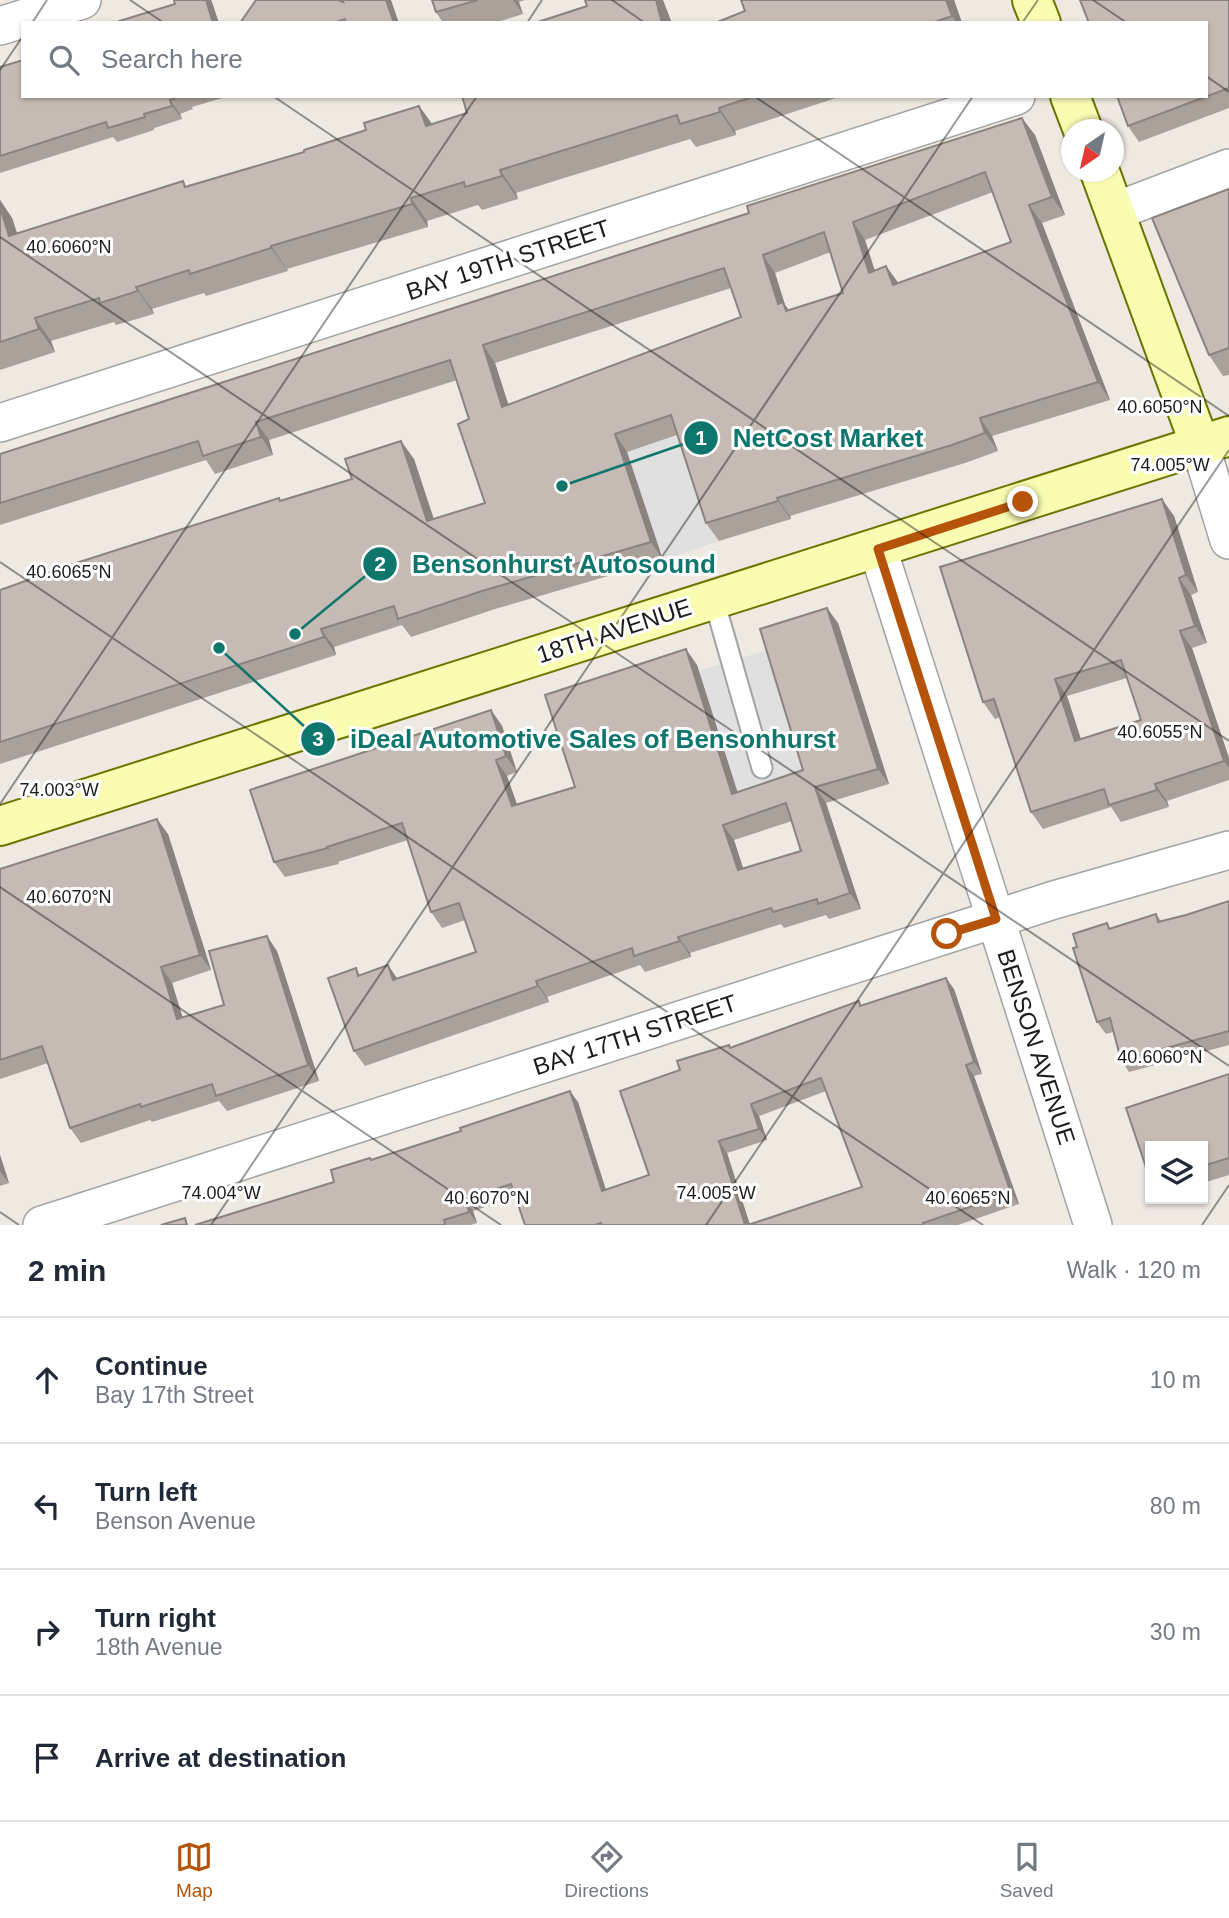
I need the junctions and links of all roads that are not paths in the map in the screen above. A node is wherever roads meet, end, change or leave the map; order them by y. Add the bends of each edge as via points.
1 (82, 0) edge
2 (1032, 0) edge
3 (1040, 21) edge
4 (0, 26) edge
5 (1010, 98) edge
6 (1071, 98) edge
7 (1079, 119) edge
8 (1229, 168) edge
9 (1104, 182) edge
10 (1116, 211) junction
11 (0, 423) edge
12 (1214, 441) edge
13 (1229, 540) edge
14 (878, 549) junction
15 (714, 600) junction
16 (762, 768) dead end
17 (0, 826) edge
18 (1229, 850) edge
19 (996, 919) junction
20 (42, 1225) edge
21 (1093, 1225) edge

1 - 4 street
2 - 3 street
5 - 11 street, BAY 19TH STREET
6 - 7 street
8 - 10 street
9 - 10 street
10 - 12 street
12 - 13 street
12 - 14 street, 18TH AVENUE
14 - 15 street, 18TH AVENUE
14 - 19 street, BENSON AVENUE
15 - 16 lane
15 - 17 street, 18TH AVENUE
18 - 19 street, BAY 17TH STREET
19 - 20 street, BAY 17TH STREET
19 - 21 street, BENSON AVENUE

